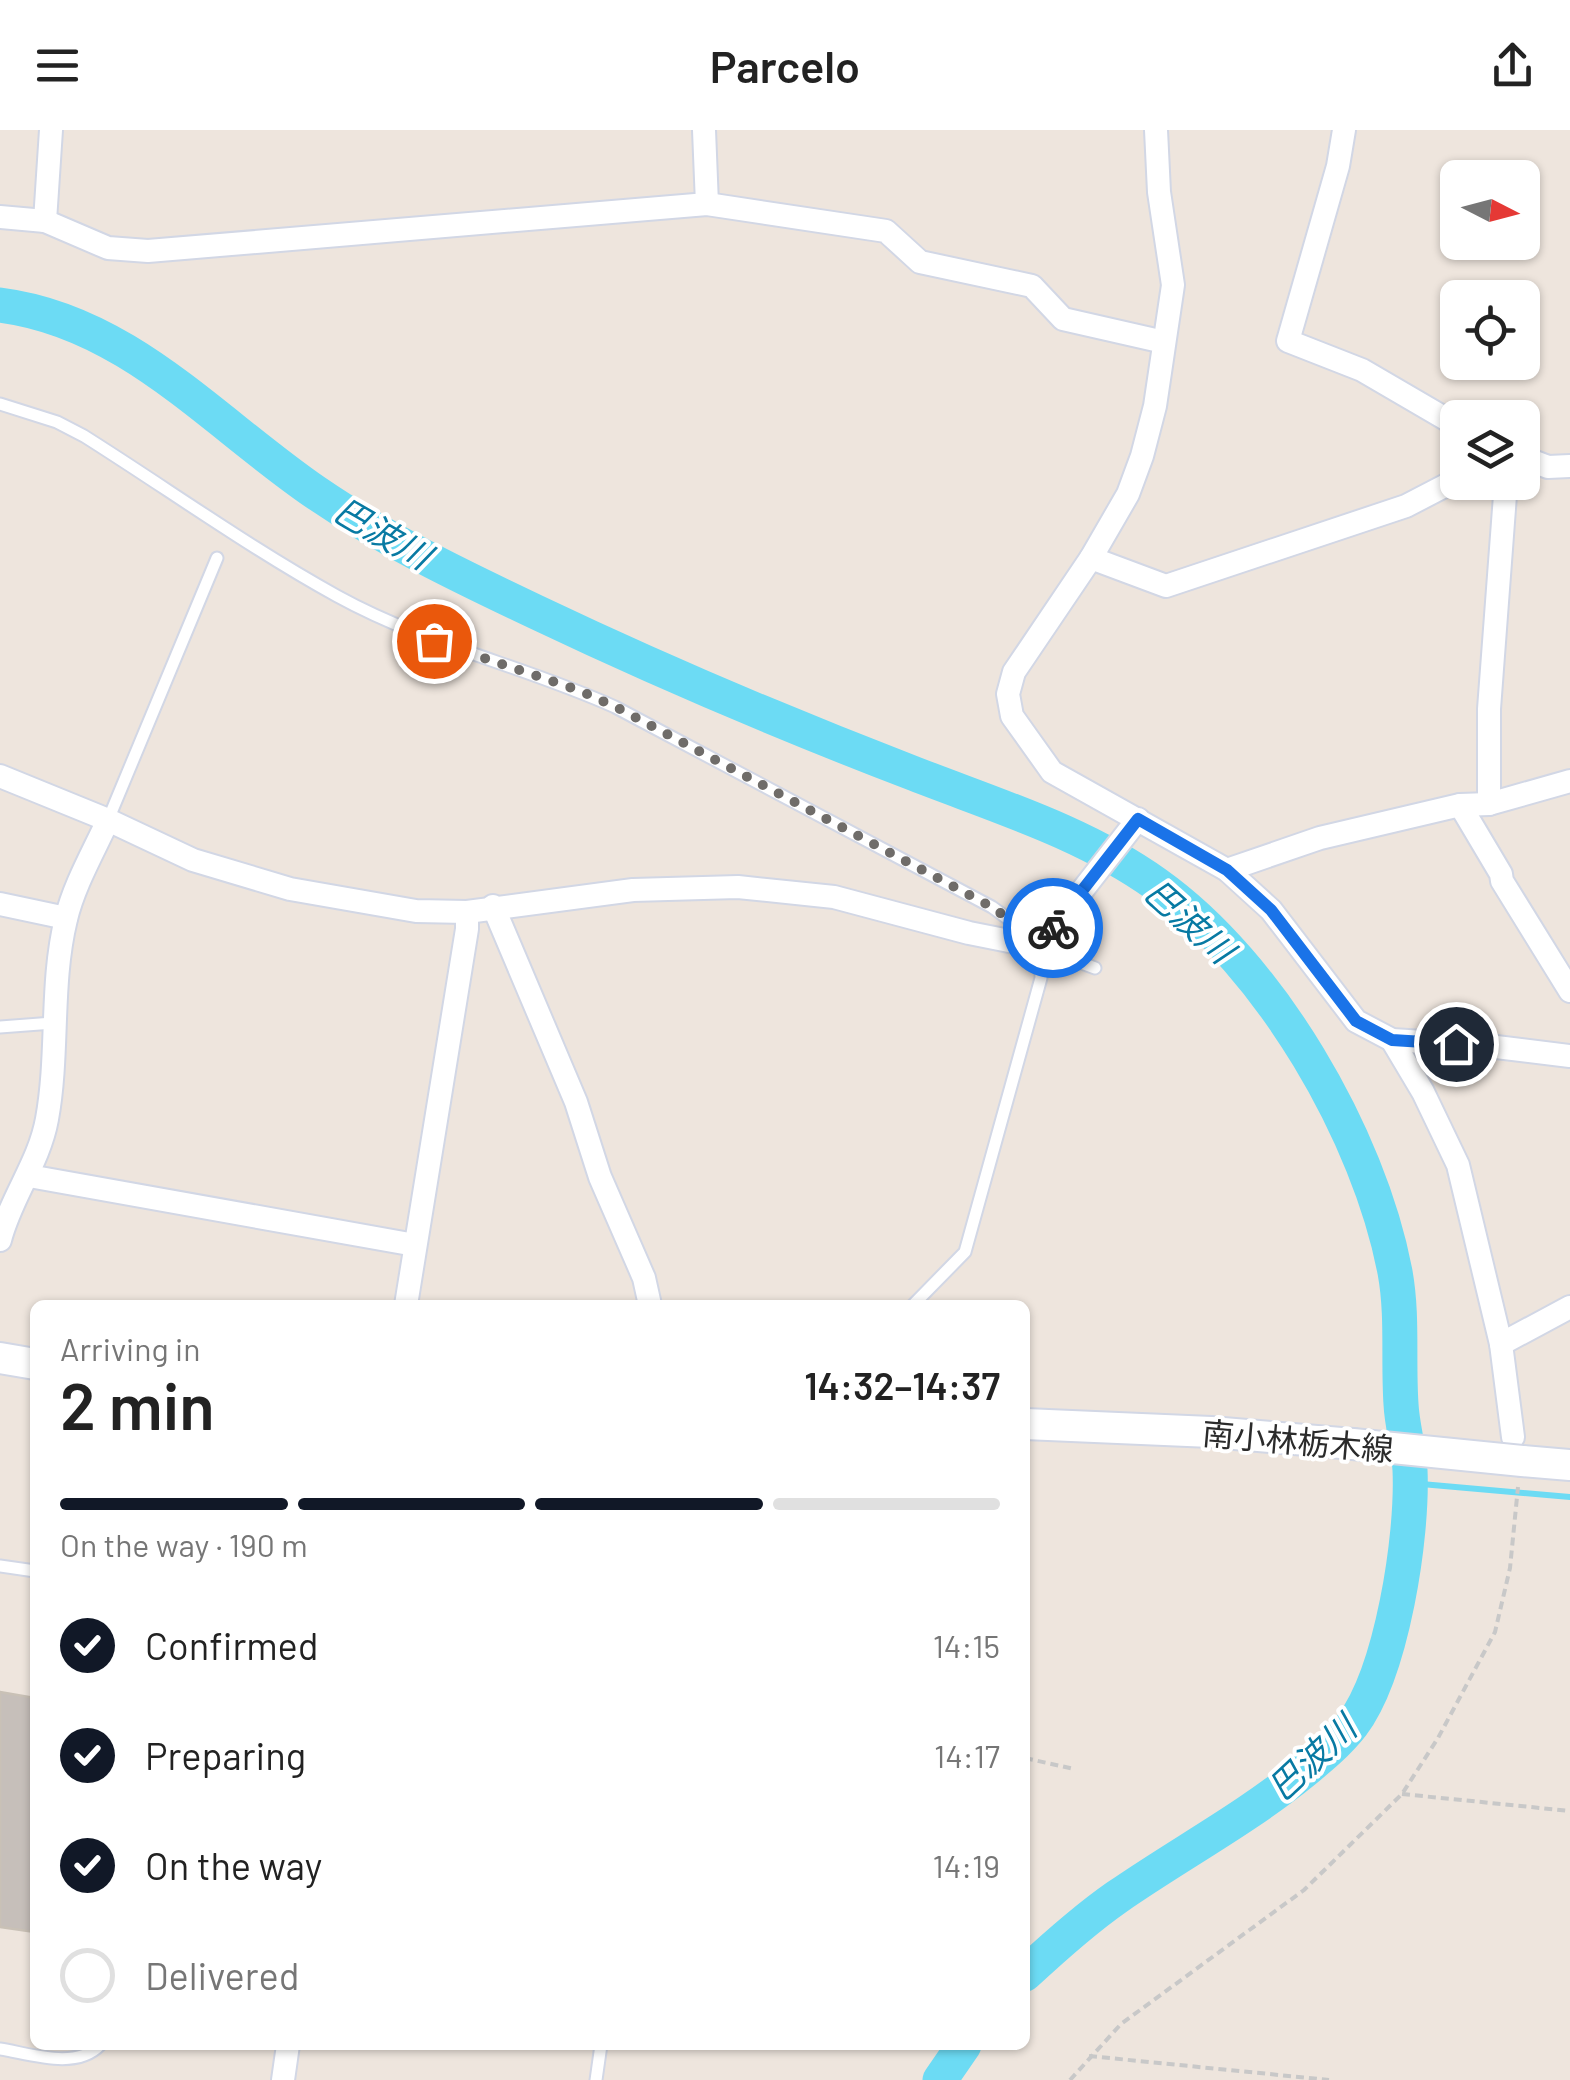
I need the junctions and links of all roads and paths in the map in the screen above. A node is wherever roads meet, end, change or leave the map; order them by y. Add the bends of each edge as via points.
1 (51, 130) edge
2 (704, 130) edge
3 (1156, 130) edge
4 (1344, 130) edge
5 (707, 204) junction
6 (0, 217) edge
7 (44, 221) junction
8 (1164, 342) junction
9 (0, 404) edge
10 (1440, 416) edge
11 (1540, 464) edge
12 (1570, 466) edge
13 (1440, 488) edge
14 (1505, 500) edge
15 (217, 558) dead end
16 (1091, 558) junction
17 (0, 776) edge
18 (1570, 782) edge
19 (1489, 804) junction
20 (1460, 805) junction
21 (108, 820) junction
22 (1135, 823) junction
23 (1227, 870) junction
24 (0, 904) edge
25 (493, 906) junction
26 (466, 912) junction
27 (66, 918) junction
28 (1044, 938) junction
29 (1095, 968) dead end
30 (1570, 991) edge
31 (53, 1023) junction
32 (0, 1027) edge
33 (1392, 1040) junction
34 (1570, 1056) edge
35 (30, 1176) junction
36 (0, 1240) edge
37 (415, 1245) junction
38 (407, 1300) edge
39 (649, 1300) edge
40 (918, 1300) edge
41 (1570, 1307) edge
42 (1501, 1344) junction
43 (0, 1358) edge
44 (30, 1363) edge
45 (1030, 1424) edge
46 (1518, 1461) junction
47 (1570, 1465) edge
48 (0, 1566) edge
49 (30, 1570) edge
50 (1030, 1759) edge
51 (1074, 1769) dead end
52 (1402, 1794) junction
53 (1570, 1811) edge
54 (0, 2049) edge
55 (94, 2050) edge
56 (287, 2050) edge
57 (601, 2050) edge
58 (1089, 2056) junction
59 (283, 2080) edge
60 (596, 2080) edge
61 (1070, 2080) edge
62 (1329, 2080) edge

1 - 7 street
2 - 5 street
3 - 8 street via 1173,284
4 - 10 street via 1288,341 1362,370
5 - 7 street via 148,251 108,248
5 - 8 street via 886,231 920,262 1032,286 1063,319
6 - 7 street
8 - 16 street via 1142,456
9 - 28 lane via 84,436 337,596 434,641 616,707
11 - 12 street
13 - 16 street via 1406,506 1166,586
14 - 19 street
15 - 21 lane
16 - 22 street via 1014,672 1008,694 1012,716 1052,772
17 - 21 street
18 - 19 street
19 - 20 street
20 - 23 street via 1320,838
20 - 30 street
21 - 26 street via 192,860 290,889 416,911
21 - 27 street
22 - 23 street
22 - 28 street
23 - 33 street via 1271,910 1356,1021
24 - 27 street
25 - 26 street
25 - 28 street via 634,890 738,887 834,897 1029,945
25 - 39 street via 576,1102
26 - 37 street
27 - 31 street
28 - 29 lane via 1056,953
28 - 40 lane via 1041,978 965,1252
31 - 32 lane
31 - 35 street via 48,1116
33 - 34 street
33 - 42 street via 1458,1165
35 - 36 street
35 - 37 street
37 - 38 street
41 - 42 street
42 - 46 street
43 - 44 main road
45 - 46 main road, 南小林栃木線, bridge via 1211,1432
46 - 47 main road, 南小林栃木線
46 - 52 path via 1510,1568 1495,1632
48 - 49 lane
50 - 51 path
52 - 53 path
52 - 58 path via 1304,1890 1120,2024
54 - 55 lane via 70,2059
56 - 59 street
57 - 60 lane
58 - 61 path
58 - 62 path

